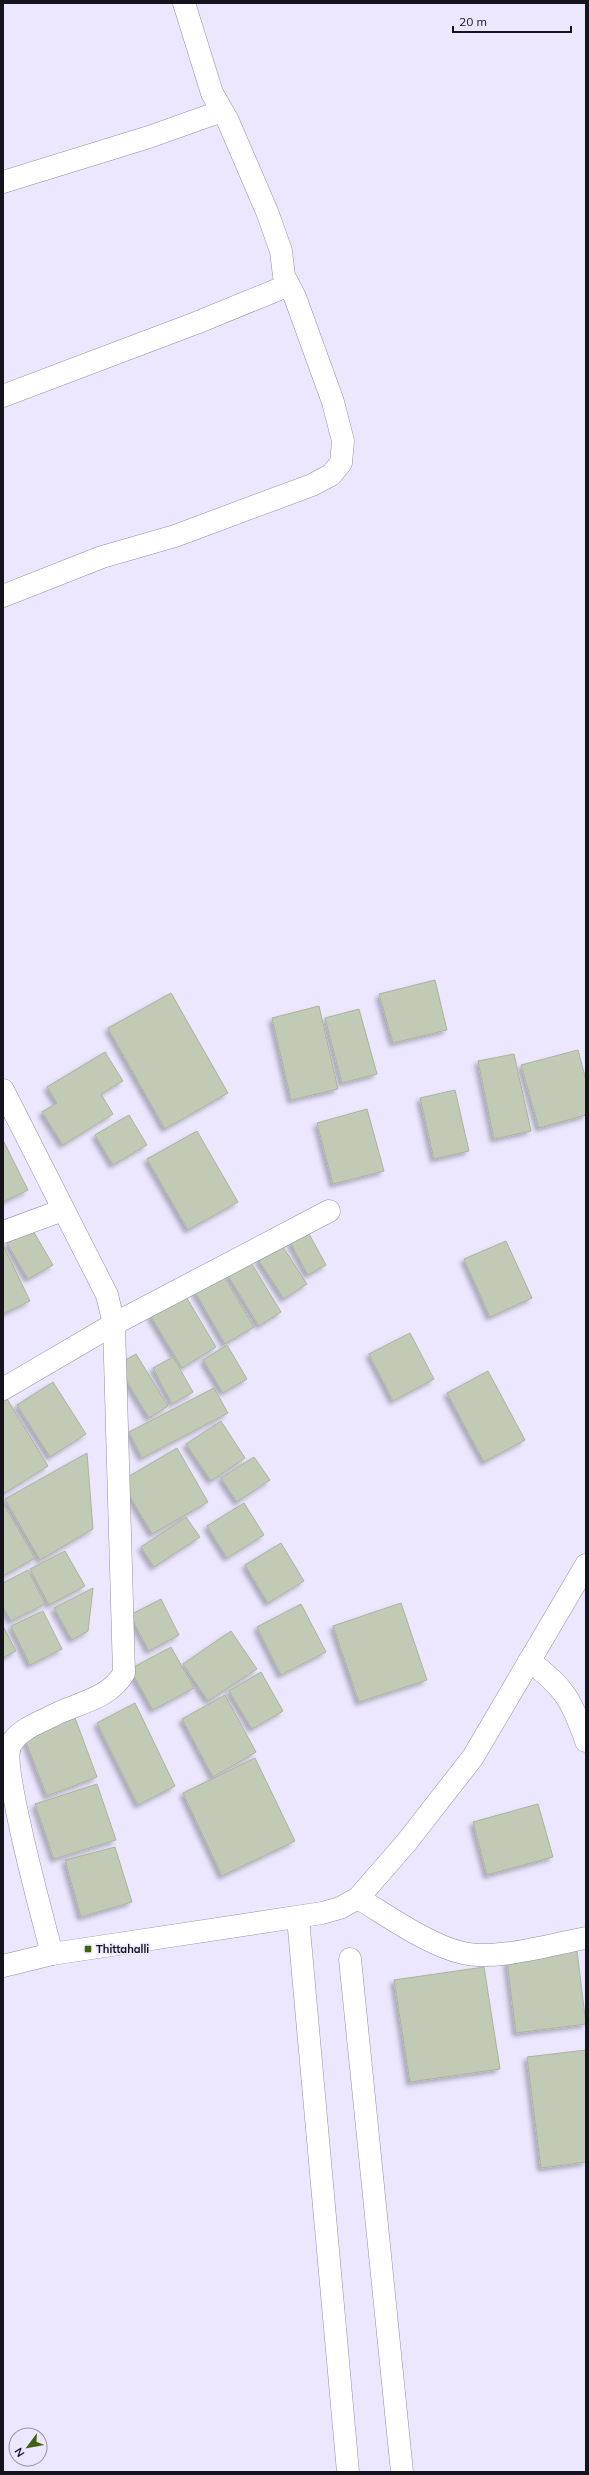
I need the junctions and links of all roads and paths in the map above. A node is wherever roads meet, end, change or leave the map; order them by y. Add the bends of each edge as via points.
1 (184, 3) edge
2 (222, 111) junction
3 (3, 182) edge
4 (289, 285) junction
5 (3, 396) edge
6 (3, 596) edge
7 (3, 1090) edge
8 (63, 1210) junction
9 (329, 1211) dead end
10 (3, 1232) edge
11 (114, 1324) junction
12 (3, 1389) edge
13 (586, 1565) edge
14 (529, 1661) junction
15 (7, 1741) edge
16 (586, 1741) edge
17 (358, 1898) junction
18 (298, 1918) junction
19 (586, 1938) edge
20 (52, 1954) junction
21 (350, 1959) dead end
22 (3, 1966) edge
23 (348, 2472) edge
24 (402, 2472) edge

1 - 2 street via 205,74
2 - 3 street
2 - 4 street via 268,214 281,251 284,276
4 - 5 street via 196,324
4 - 6 street via 334,402 343,441 341,463 331,475 312,486 175,536 102,557
7 - 8 street
8 - 10 street
8 - 11 street via 107,1295
9 - 11 street
11 - 12 street
11 - 15 street via 124,1673 117,1685 108,1692 60,1712
13 - 14 street
14 - 16 street via 554,1679 574,1707
14 - 17 street via 473,1757 406,1843
15 - 20 street via 8,1763 15,1797
17 - 18 street via 340,1908
17 - 19 street via 443,1947 464,1954 488,1955
18 - 20 street
18 - 23 street
20 - 22 street
21 - 24 street

